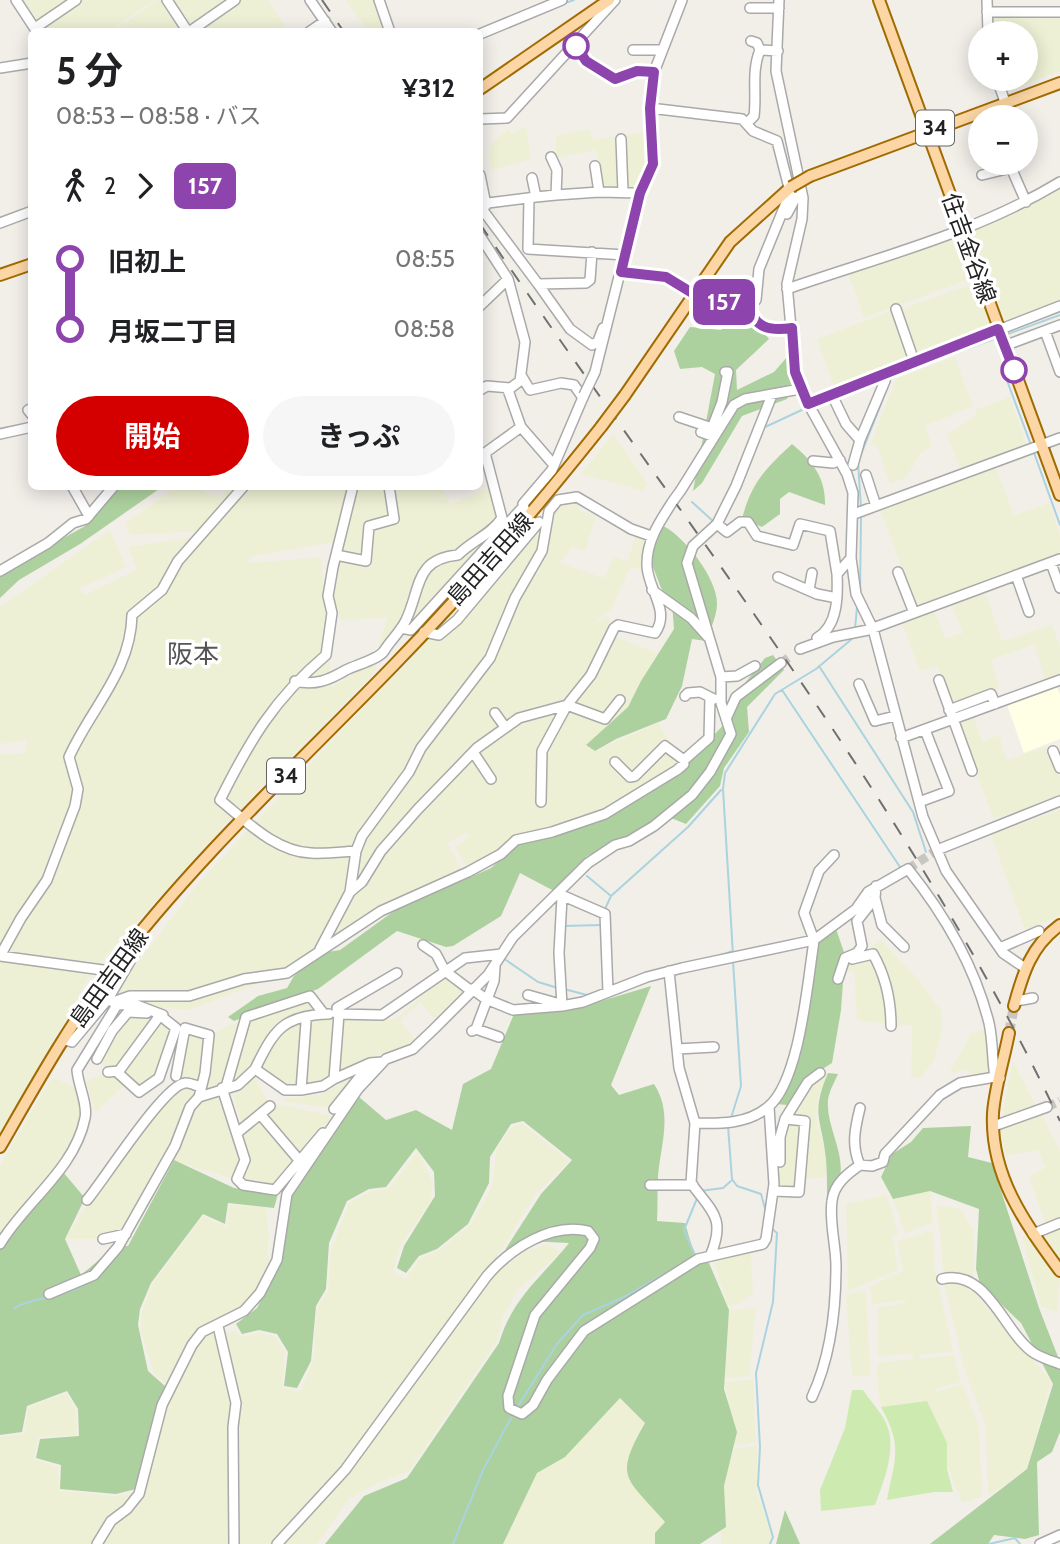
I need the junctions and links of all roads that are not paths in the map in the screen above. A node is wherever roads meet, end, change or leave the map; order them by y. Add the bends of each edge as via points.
1 (16, 0) edge
2 (76, 0) edge
3 (167, 0) edge
4 (235, 0) edge
5 (310, 0) edge
6 (379, 0) edge
7 (562, 0) edge
8 (609, 0) edge
9 (615, 0) edge
10 (682, 0) edge
11 (879, 0) edge
12 (987, 0) edge
13 (779, 4) edge
14 (753, 5) edge
15 (987, 12) junction
16 (1060, 12) edge
17 (325, 20) junction
18 (987, 21) edge
19 (35, 28) edge
20 (39, 28) edge
21 (186, 28) edge
22 (195, 28) edge
23 (314, 28) edge
24 (330, 28) edge
25 (389, 28) edge
26 (483, 33) edge
27 (751, 41) dead end
28 (576, 46) junction
29 (633, 50) dead end
30 (661, 50) junction
31 (760, 50) junction
32 (778, 51) junction
33 (28, 64) edge
34 (0, 68) edge
35 (654, 72) junction
36 (1060, 83) edge
37 (483, 87) edge
38 (1001, 91) edge
39 (1005, 102) junction
40 (650, 108) junction
41 (483, 119) edge
42 (747, 123) junction
43 (925, 132) junction
44 (621, 139) dead end
45 (551, 157) dead end
46 (595, 166) dead end
47 (1014, 175) edge
48 (532, 178) dead end
49 (1060, 182) edge
50 (791, 187) junction
51 (599, 192) junction
52 (623, 192) junction
53 (640, 193) junction
54 (556, 195) junction
55 (532, 198) junction
56 (1026, 202) junction
57 (483, 208) edge
58 (28, 212) edge
59 (802, 219) junction
60 (0, 223) edge
61 (962, 229) junction
62 (483, 242) edge
63 (528, 248) junction
64 (592, 252) junction
65 (515, 254) junction
66 (625, 255) junction
67 (764, 257) junction
68 (28, 265) edge
69 (621, 272) junction
70 (0, 275) edge
71 (508, 279) junction
72 (538, 284) junction
73 (787, 289) junction
74 (694, 295) junction
75 (615, 300) junction
76 (483, 303) edge
77 (749, 305) junction
78 (1060, 306) edge
79 (896, 309) dead end
80 (1060, 325) edge
81 (792, 328) junction
82 (1045, 331) junction
83 (1005, 342) junction
84 (914, 361) junction
85 (725, 372) dead end
86 (1060, 372) edge
87 (522, 375) junction
88 (884, 375) junction
89 (483, 388) edge
90 (511, 388) junction
91 (800, 388) junction
92 (772, 395) junction
93 (584, 396) junction
94 (833, 397) junction
95 (810, 406) junction
96 (679, 417) dead end
97 (521, 427) junction
98 (28, 428) edge
99 (714, 431) junction
100 (701, 432) dead end
101 (0, 434) edge
102 (1060, 438) edge
103 (860, 440) junction
104 (1035, 447) junction
105 (483, 449) edge
106 (483, 454) edge
107 (839, 460) junction
108 (813, 461) dead end
109 (554, 465) junction
110 (853, 465) dead end
111 (866, 475) dead end
112 (74, 490) edge
113 (111, 490) edge
114 (240, 490) edge
115 (352, 490) edge
116 (390, 490) edge
117 (1060, 495) edge
118 (876, 506) junction
119 (858, 512) junction
120 (89, 516) junction
121 (534, 518) junction
122 (716, 526) junction
123 (651, 536) junction
124 (336, 555) junction
125 (851, 558) junction
126 (1055, 561) edge
127 (0, 571) edge
128 (898, 572) dead end
129 (812, 573) dead end
130 (837, 574) junction
131 (1016, 575) junction
132 (778, 577) dead end
133 (1060, 588) edge
134 (651, 589) junction
135 (809, 590) junction
136 (837, 598) junction
137 (1030, 612) dead end
138 (914, 613) junction
139 (401, 628) junction
140 (873, 629) junction
141 (710, 639) junction
142 (800, 649) junction
143 (383, 653) junction
144 (791, 656) tunnel mouth
145 (396, 663) junction
146 (781, 663) tunnel mouth
147 (755, 666) dead end
148 (721, 677) junction
149 (939, 680) dead end
150 (1060, 680) edge
151 (295, 681) junction
152 (859, 684) dead end
153 (685, 696) dead end
154 (710, 696) junction
155 (620, 701) dead end
156 (567, 705) junction
157 (495, 713) dead end
158 (951, 715) junction
159 (895, 716) junction
160 (728, 723) junction
161 (505, 727) junction
162 (925, 730) junction
163 (901, 738) junction
164 (1053, 751) dead end
165 (473, 752) junction
166 (684, 760) junction
167 (615, 762) dead end
168 (1060, 768) edge
169 (972, 771) dead end
170 (491, 779) dead end
171 (1060, 801) edge
172 (541, 802) dead end
173 (919, 802) junction
174 (244, 819) junction
175 (937, 850) junction
176 (356, 851) junction
177 (834, 855) dead end
178 (876, 886) junction
179 (350, 892) junction
180 (561, 896) junction
181 (875, 898) junction
182 (1060, 925) edge
183 (1040, 931) dead end
184 (814, 940) junction
185 (423, 945) dead end
186 (904, 947) dead end
187 (129, 948) junction
188 (1000, 948) junction
189 (320, 949) junction
190 (499, 959) junction
191 (844, 960) junction
192 (1025, 968) junction
193 (110, 971) junction
194 (669, 971) junction
195 (397, 973) dead end
196 (447, 973) junction
197 (838, 979) dead end
198 (471, 989) junction
199 (608, 989) junction
200 (528, 995) dead end
201 (106, 997) junction
202 (1033, 998) dead end
203 (486, 999) junction
204 (1015, 1003) joint
205 (562, 1005) junction
206 (158, 1013) junction
207 (324, 1014) junction
208 (338, 1016) junction
209 (306, 1022) dead end
210 (891, 1026) dead end
211 (185, 1028) junction
212 (1009, 1033) tunnel mouth
213 (499, 1037) dead end
214 (714, 1047) dead end
215 (677, 1048) junction
216 (96, 1059) dead end
217 (382, 1062) junction
218 (372, 1063) junction
219 (257, 1071) junction
220 (820, 1073) dead end
221 (176, 1076) dead end
222 (998, 1078) junction
223 (334, 1079) junction
224 (223, 1090) junction
225 (301, 1090) junction
226 (200, 1092) junction
227 (270, 1106) dead end
228 (769, 1107) junction
229 (1047, 1107) tunnel mouth
230 (860, 1108) dead end
231 (334, 1109) dead end
232 (260, 1114) junction
233 (785, 1119) junction
234 (336, 1121) junction
235 (695, 1123) junction
236 (994, 1126) junction
237 (237, 1133) junction
238 (0, 1147) edge
239 (299, 1160) junction
240 (860, 1165) junction
241 (650, 1185) dead end
242 (697, 1191) junction
243 (777, 1191) junction
244 (87, 1200) dead end
245 (1060, 1223) edge
246 (125, 1234) junction
247 (1033, 1234) junction
248 (103, 1240) dead end
249 (0, 1244) edge
250 (711, 1254) junction
251 (1060, 1271) edge
252 (942, 1279) dead end
253 (49, 1294) dead end
254 (218, 1326) junction
255 (1060, 1364) edge
256 (812, 1396) dead end
257 (1060, 1535) edge
258 (97, 1544) edge
259 (234, 1544) edge
260 (277, 1544) edge
261 (1041, 1544) edge

1 - 19 street
2 - 20 street
3 - 21 street
4 - 22 street
5 - 17 street
6 - 25 street
7 - 26 street
8 - 37 main road
9 - 28 street
10 - 30 street
11 - 43 main road, 住吉金谷線
12 - 15 street
13 - 14 street
13 - 32 street
15 - 16 street
15 - 18 street
17 - 23 street
17 - 24 street
27 - 31 street
28 - 35 street via 586,61 615,79 637,71
28 - 41 street via 507,118
29 - 30 street
30 - 35 street
31 - 32 street
31 - 42 street via 754,71 754,116
32 - 59 street via 779,90 803,198
33 - 34 street
35 - 40 street
36 - 39 main road, 島田吉田線 / 34
38 - 39 street
39 - 43 main road, 島田吉田線 / 34
40 - 42 street
40 - 53 street via 653,164
42 - 50 street via 753,131 777,141
43 - 50 main road, 島田吉田線 / 34, bridge
43 - 61 main road, 住吉金谷線
44 - 52 street
45 - 54 street via 557,170
46 - 51 street
47 - 56 street
48 - 55 street
49 - 56 street
50 - 67 street
50 - 74 main road, 島田吉田線 / 34 via 730,242
51 - 52 street
51 - 54 street
52 - 53 street
53 - 66 street
54 - 55 street
55 - 57 street
55 - 63 street
56 - 61 street
57 - 65 street
58 - 60 street
59 - 67 street via 798,219 796,197
59 - 73 street
61 - 73 street
61 - 83 main road, 住吉金谷線
62 - 71 street
63 - 64 street
63 - 65 street
64 - 66 street
64 - 72 street via 586,284
65 - 72 street
66 - 69 street
67 - 77 street via 756,300
68 - 70 main road
69 - 74 street via 666,277
69 - 75 street
71 - 76 street
71 - 87 street via 525,342
72 - 75 street via 570,329 592,345 598,341
73 - 81 street
74 - 77 street via 707,302
74 - 121 main road, 島田吉田線 / 34, bridge
75 - 93 street, bridge via 600,359
77 - 81 street via 758,325 775,331
78 - 83 street
79 - 84 street
80 - 82 street
81 - 91 street
82 - 83 street
82 - 86 street
83 - 84 street
83 - 104 main road, 住吉金谷線
84 - 88 street
85 - 99 street
87 - 90 street
87 - 93 street via 530,390 561,383 574,385
88 - 94 street
88 - 103 street
89 - 90 street
90 - 97 street
91 - 92 street
91 - 95 street
92 - 99 street via 746,398 734,405
92 - 122 street
93 - 109 street
94 - 95 street
94 - 103 street
95 - 107 street
96 - 99 street
97 - 105 street
97 - 109 street
98 - 101 street
99 - 100 street
99 - 123 street, bridge
102 - 104 street
103 - 110 street
104 - 117 main road, 住吉金谷線
104 - 118 street
106 - 139 street via 502,519 458,555 442,557 428,566 418,580
107 - 108 street
107 - 119 street
109 - 121 street
111 - 118 street
112 - 120 street
113 - 120 street
114 - 193 street via 178,561 162,590 132,615 132,632 119,675 97,704 69,757 78,797 47,880 0,956
115 - 124 street
116 - 124 street via 394,519 369,526 366,561
118 - 119 street
119 - 125 street
120 - 127 street
121 - 123 street via 558,500 578,497
121 - 139 street via 411,630
121 - 145 main road, 島田吉田線 / 34
121 - 176 street via 542,551 515,598 490,658 421,748
122 - 130 street via 727,532 748,522 757,536 793,545 800,524 830,531
122 - 141 street via 693,545 687,562
123 - 134 street via 646,564
124 - 151 street via 328,596 332,613 326,656
125 - 130 street
125 - 140 street via 858,599
126 - 131 street
126 - 133 street
128 - 138 street
129 - 135 street
130 - 136 street
131 - 137 street
131 - 138 street
132 - 135 street
134 - 141 street via 691,618
134 - 156 street via 660,606 655,633 614,628 591,675
135 - 136 street
136 - 142 street via 830,627
138 - 140 street
139 - 143 street
140 - 142 street
140 - 159 street
141 - 148 street
142 - 144 street
143 - 145 street
143 - 151 street via 330,679 307,684
145 - 174 main road, 島田吉田線 / 34
146 - 160 street via 736,697
147 - 148 street via 737,676
148 - 160 street via 721,703
149 - 158 street
150 - 158 street
151 - 174 street via 266,716 220,800
152 - 159 street via 874,721
153 - 154 street via 700,692
154 - 160 street via 722,721
154 - 166 street via 709,738
155 - 156 street via 605,719
156 - 161 street via 519,718
156 - 172 street via 541,751
157 - 161 street
158 - 162 street
158 - 169 street
159 - 163 street
160 - 180 street via 731,734 692,794 654,826 588,863
161 - 165 street
162 - 163 street
162 - 173 street via 949,791
163 - 173 street
164 - 168 street
165 - 170 street
165 - 179 street via 418,808
166 - 167 street via 665,746 630,777
166 - 189 street via 677,770 605,814 516,840 468,872 381,911
171 - 175 street
173 - 175 street
174 - 176 street via 290,848 309,853
174 - 187 main road, 島田吉田線 / 34
175 - 188 street
176 - 179 street
177 - 184 street via 819,871 804,913
178 - 181 street
178 - 184 street via 856,909
178 - 222 street via 908,869 939,913 980,994
179 - 189 street
180 - 190 street via 513,937
180 - 199 street via 602,913
180 - 205 street
181 - 186 street via 882,925
181 - 191 street via 857,921 862,946
182 - 192 main road via 1041,941
183 - 188 street
184 - 194 street
184 - 228 street via 794,1062
185 - 196 street via 436,954
187 - 193 main road, 島田吉田線 / 34
187 - 201 street via 135,953
188 - 192 street
189 - 201 street via 287,973 244,979 189,996
190 - 196 street via 465,958
190 - 198 street
190 - 203 street
191 - 197 street
191 - 210 street via 873,954 891,1000
192 - 204 main road
193 - 201 main road, 島田吉田線 / 34
194 - 199 street
194 - 215 street
195 - 208 street via 345,1002 337,1008
196 - 198 street
196 - 208 street via 382,1015
198 - 203 street
198 - 217 street via 413,1049
199 - 205 street
200 - 205 street
201 - 206 street
201 - 238 main road, 島田吉田線 / 34 via 64,1040
201 - 249 street via 77,1070 86,1116 65,1163 15,1219
202 - 204 street
203 - 205 street via 513,1010
203 - 213 street via 474,1030
206 - 206 street via 176,1028 159,1078 139,1092 112,1072
206 - 211 street
206 - 216 street via 128,1012
207 - 208 street
207 - 219 street via 284,1024 270,1038
207 - 224 street via 310,996 246,1017
208 - 223 street
209 - 225 street
211 - 221 street
211 - 226 street via 209,1035
212 - 222 main road
214 - 215 street
215 - 235 street
217 - 218 street
217 - 234 street
218 - 223 street
218 - 231 street
219 - 224 street
219 - 225 street via 285,1090
220 - 233 street via 797,1097
222 - 236 main road
222 - 240 street via 960,1083 940,1095 885,1154 883,1162
223 - 225 street
224 - 226 street
224 - 237 street
226 - 244 street via 184,1083 176,1087 138,1128
226 - 246 street
227 - 232 street
228 - 235 street via 730,1122
228 - 243 street
229 - 236 street
230 - 240 street via 854,1134
232 - 237 street
232 - 239 street
233 - 243 street
233 - 243 street via 805,1121 799,1192
234 - 239 street
234 - 254 street via 287,1194 277,1259 260,1293 244,1311
235 - 242 street via 691,1169
236 - 247 main road via 1006,1185
237 - 239 street via 245,1160 237,1179 243,1185 275,1190
240 - 256 street via 843,1176 832,1200 836,1266 831,1338
241 - 242 street
242 - 250 street via 714,1212 717,1240
243 - 250 street via 763,1244
245 - 247 street
246 - 248 street
246 - 253 street via 94,1275
247 - 251 main road
250 - 260 street via 661,1280 584,1331 522,1414 509,1408 508,1396 534,1315 594,1238 588,1231 565,1229 503,1257 345,1470
252 - 255 street via 967,1279 1004,1314 1034,1353
254 - 258 street via 202,1332 192,1345 162,1405 139,1494 111,1521
254 - 259 street via 236,1403
257 - 261 street

